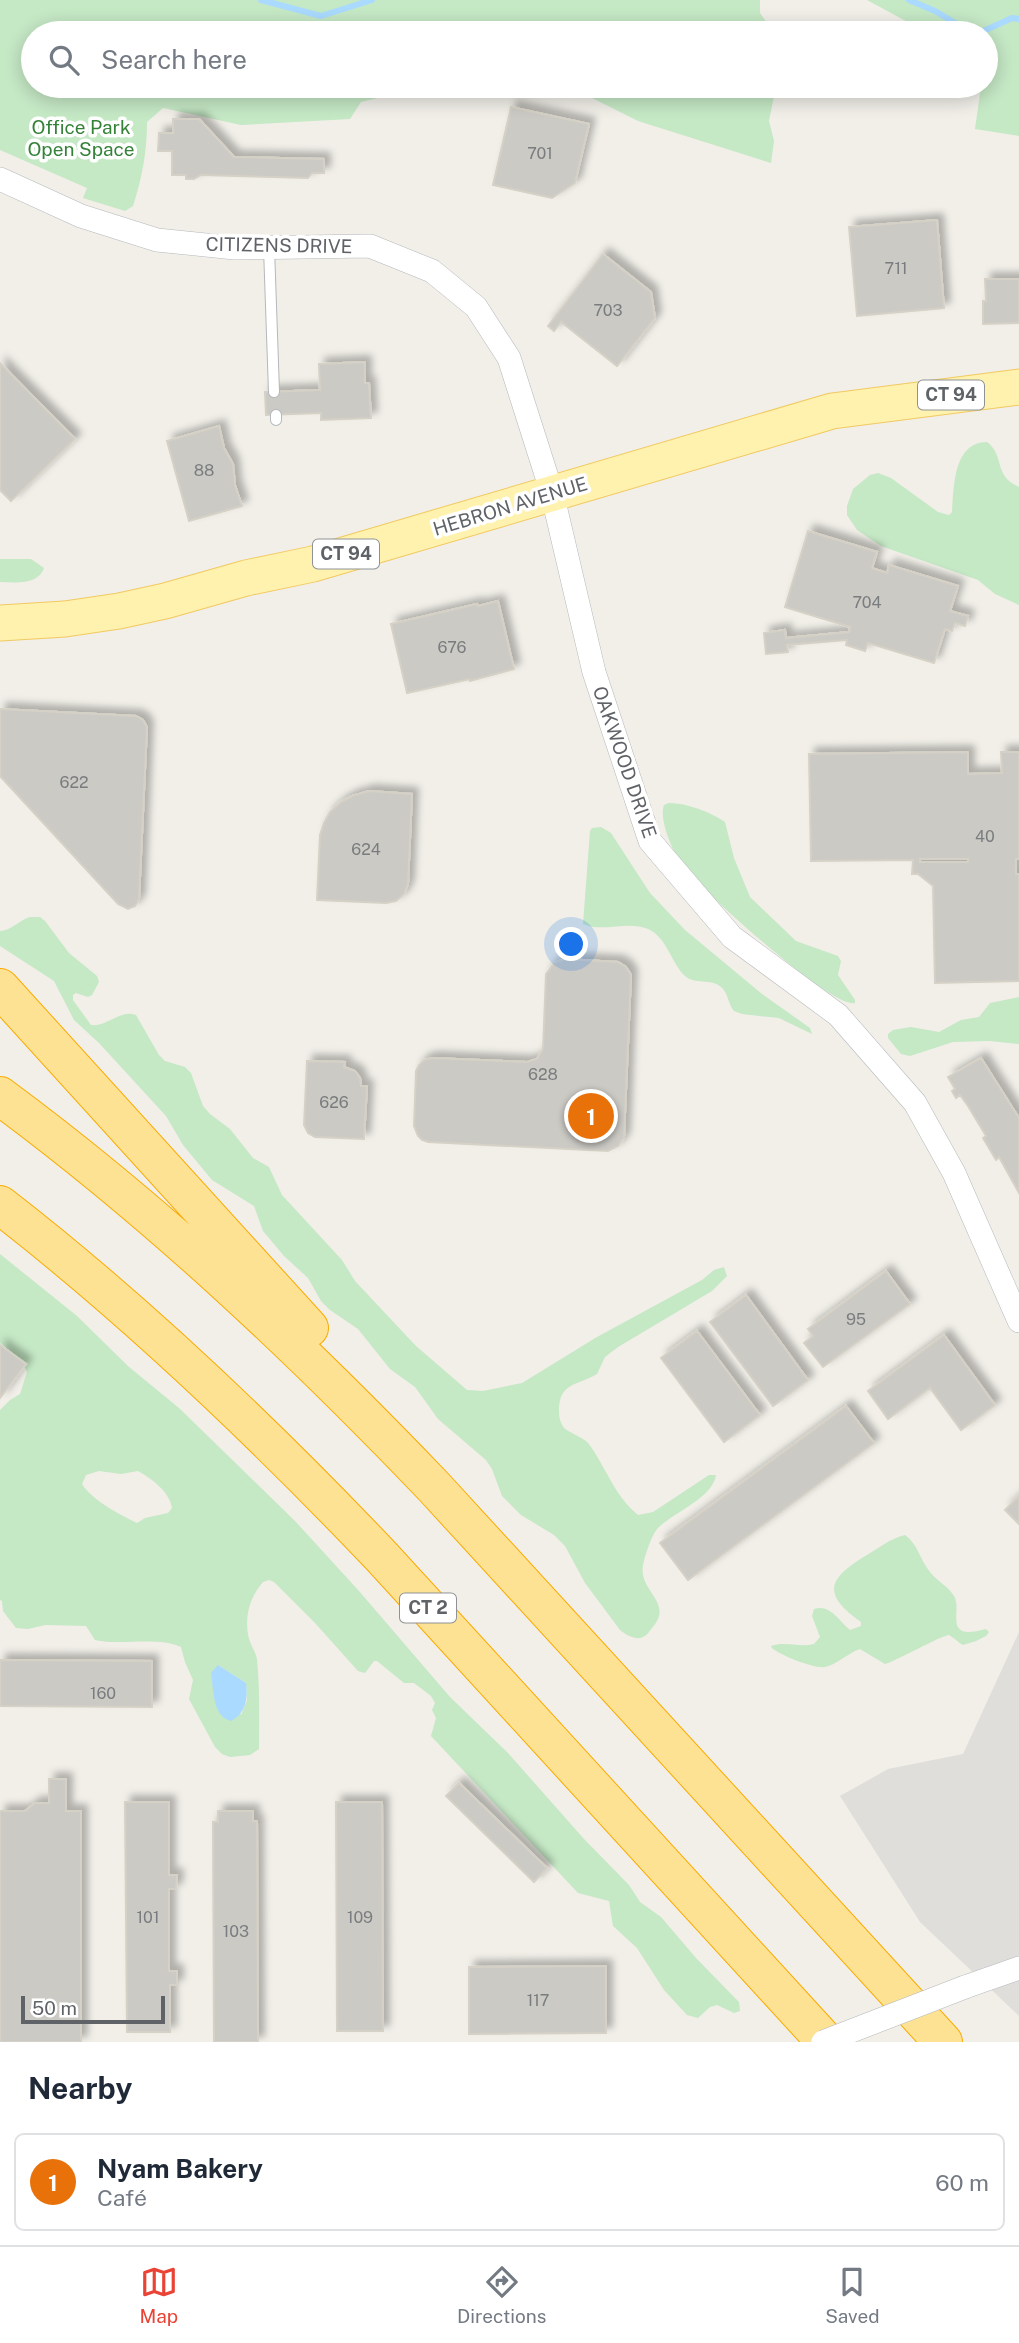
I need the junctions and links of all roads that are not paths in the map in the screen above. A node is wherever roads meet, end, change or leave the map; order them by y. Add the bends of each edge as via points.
1 (0, 179) edge
2 (269, 248) junction
3 (1019, 387) edge
4 (274, 392) dead end
5 (552, 493) junction
6 (0, 623) edge
7 (0, 988) edge
8 (0, 1096) edge
9 (0, 1205) edge
10 (1019, 1321) edge
11 (414, 1465) junction
12 (1019, 1968) edge
13 (825, 2042) edge
14 (943, 2042) edge

1 - 2 street, CITIZENS DRIVE via 81,216 157,240
2 - 4 lane
2 - 5 street, CITIZENS DRIVE via 370,246 432,271 476,307 509,358
3 - 5 main road, HEBRON AVENUE / CT 94 via 832,411
5 - 6 main road, HEBRON AVENUE / CT 94 via 313,564 145,606 65,619
5 - 10 street, OAKWOOD DRIVE via 594,672 650,841 732,937 838,1015 915,1103 954,1173
7 - 11 highway via 310,1330 381,1416
8 - 11 highway via 217,1275
9 - 13 highway, CT 2 via 155,1334 303,1475
11 - 14 highway
12 - 13 street, bridge

